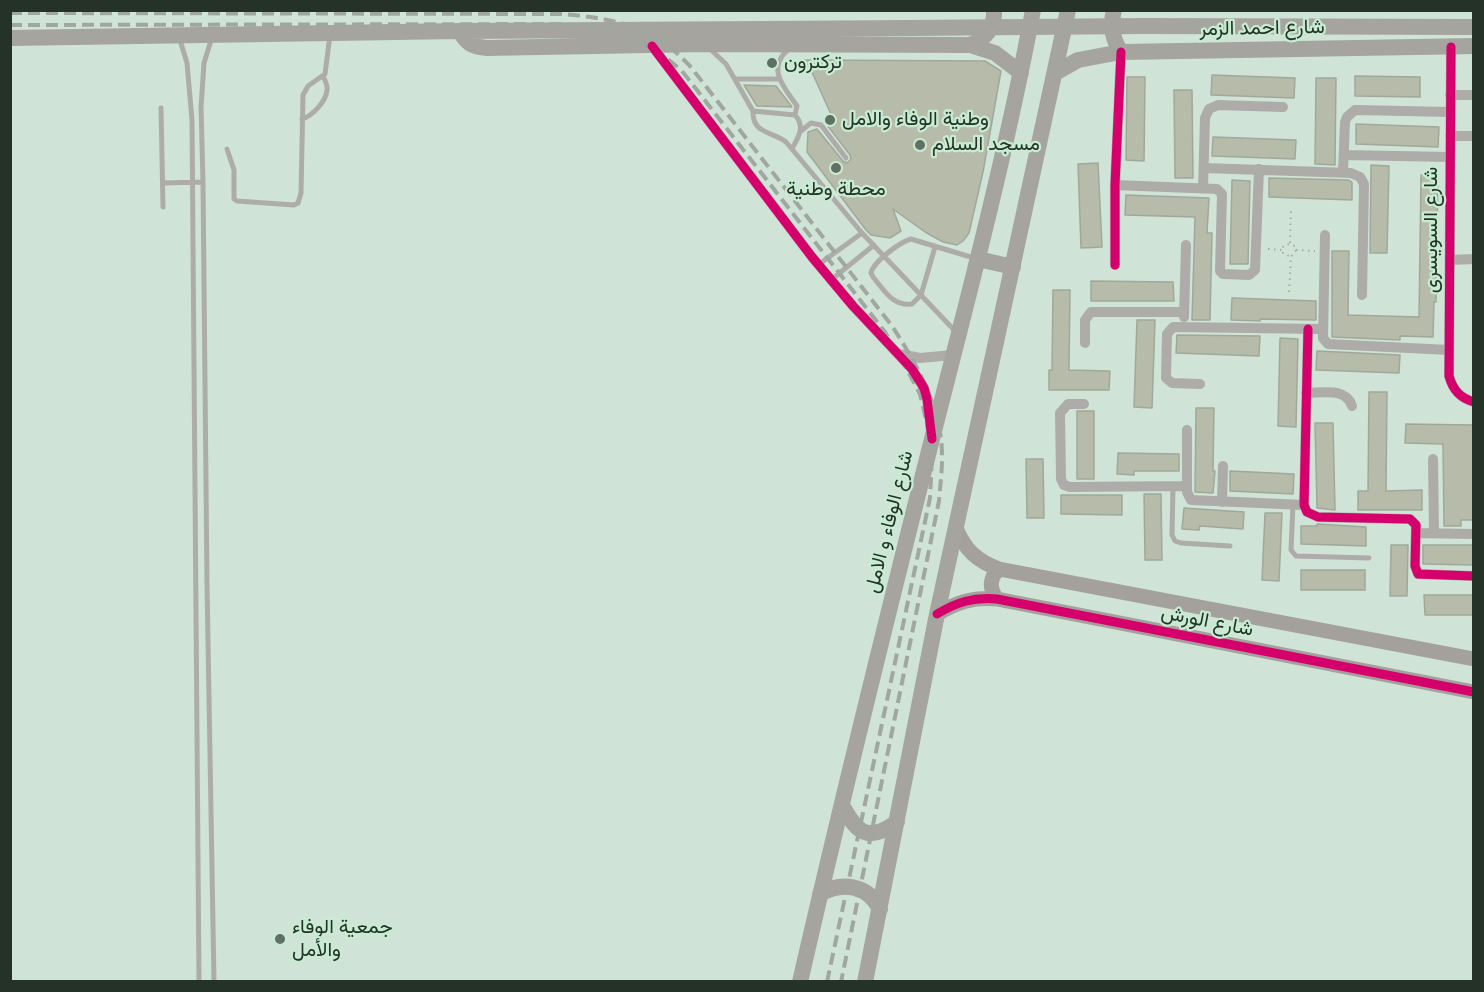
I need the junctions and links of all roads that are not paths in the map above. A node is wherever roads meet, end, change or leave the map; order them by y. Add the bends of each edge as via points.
1 (994, 10) edge
2 (1033, 10) edge
3 (1068, 10) edge
4 (1114, 10) edge
5 (1473, 27) edge
6 (459, 31) junction
7 (331, 33) junction
8 (178, 36) junction
9 (213, 36) junction
10 (10, 38) edge
11 (702, 44) junction
12 (970, 45) junction
13 (652, 46) junction
14 (794, 46) junction
15 (1473, 46) edge
16 (1451, 47) junction
17 (1121, 52) junction
18 (1021, 73) junction
19 (1055, 73) junction
20 (323, 76) junction
21 (735, 79) junction
22 (779, 79) junction
23 (1450, 95) junction
24 (1473, 95) edge
25 (1283, 107) dead end
26 (161, 108) dead end
27 (753, 111) junction
28 (1449, 112) junction
29 (795, 115) junction
30 (302, 118) junction
31 (801, 131) junction
32 (1450, 136) junction
33 (1473, 136) edge
34 (227, 149) dead end
35 (792, 149) junction
36 (1344, 155) junction
37 (1450, 157) junction
38 (846, 158) dead end
39 (1204, 168) junction
40 (1259, 169) junction
41 (1343, 172) junction
42 (203, 182) junction
43 (163, 183) junction
44 (192, 183) junction
45 (1115, 185) junction
46 (1203, 188) junction
47 (163, 207) dead end
48 (862, 233) junction
49 (1325, 235) dead end
50 (873, 245) junction
51 (1186, 245) dead end
52 (935, 247) junction
53 (884, 256) junction
54 (978, 259) junction
55 (1450, 260) junction
56 (1473, 260) edge
57 (818, 265) junction
58 (1116, 265) dead end
59 (1013, 267) junction
60 (831, 280) junction
61 (921, 295) junction
62 (1362, 295) dead end
63 (1184, 312) junction
64 (1184, 326) junction
65 (1308, 329) junction
66 (1323, 329) junction
67 (959, 334) junction
68 (1085, 344) dead end
69 (1449, 350) junction
70 (896, 353) junction
71 (953, 355) junction
72 (1200, 384) dead end
73 (1306, 393) junction
74 (1473, 402) edge
75 (1084, 404) dead end
76 (1352, 406) dead end
77 (1187, 430) dead end
78 (932, 439) junction
79 (1433, 459) dead end
80 (1223, 466) dead end
81 (1173, 486) junction
82 (1187, 486) junction
83 (1221, 502) junction
84 (1298, 504) junction
85 (956, 528) junction
86 (1416, 533) junction
87 (1434, 533) junction
88 (1473, 534) edge
89 (1230, 546) dead end
90 (1369, 558) dead end
91 (999, 569) junction
92 (1473, 576) edge
93 (997, 599) junction
94 (937, 614) junction
95 (1473, 659) edge
96 (1473, 692) edge
97 (842, 805) junction
98 (897, 822) junction
99 (820, 894) junction
100 (880, 909) junction
101 (199, 981) edge
102 (214, 981) edge
103 (800, 981) edge
104 (865, 981) edge

1 - 12 main road via 988,34
2 - 18 main road, شارع الوفاء و الامل
3 - 19 main road
4 - 17 main road via 1112,29
5 - 6 main road, bridge
6 - 7 main road
6 - 13 main road via 470,44 488,48
7 - 9 main road
7 - 20 lane
8 - 9 main road
8 - 10 main road
8 - 44 lane via 191,93
9 - 42 lane via 204,63 201,93
11 - 13 main road
11 - 14 main road
11 - 21 lane via 721,58
12 - 14 main road
12 - 18 main road via 995,53
13 - 57 street
14 - 22 lane via 780,60
15 - 16 main road, شارع احمد الزمر
16 - 17 main road, شارع احمد الزمر
16 - 23 street, شارع السويسرى
17 - 19 main road, شارع احمد الزمر via 1078,60
17 - 45 street
18 - 54 main road, شارع الوفاء و الامل
19 - 59 main road
20 - 30 lane via 305,90
20 - 30 lane via 327,93 313,114
21 - 22 lane
21 - 27 lane
22 - 29 lane via 797,106
23 - 24 street
23 - 28 street, شارع السويسرى
25 - 39 street via 1218,105 1209,109 1205,118
26 - 43 lane
27 - 29 lane
27 - 35 lane via 760,130 781,138
28 - 32 street, شارع السويسرى
28 - 36 street via 1355,110 1345,122
29 - 31 lane
30 - 34 lane via 301,199 294,206 234,199 234,170
31 - 35 lane
31 - 38 lane via 811,123 821,125
32 - 33 street
32 - 37 street, شارع السويسرى
35 - 48 lane
36 - 37 street
36 - 41 street
37 - 55 street, شارع السويسرى
39 - 40 street
39 - 46 street
40 - 41 street
40 - 46 street via 1255,270 1249,275 1221,273 1222,194 1217,189
41 - 62 street via 1356,174 1364,184
42 - 44 lane
42 - 102 lane
43 - 44 lane
43 - 47 lane
44 - 101 lane
45 - 46 street
45 - 58 street
48 - 50 lane
48 - 57 lane
49 - 66 street
50 - 53 lane
50 - 60 lane
51 - 63 street
52 - 53 lane via 911,239
52 - 54 lane
52 - 61 lane
53 - 61 lane
53 - 61 lane via 871,273 893,301 912,304
54 - 59 main road
54 - 67 main road, شارع الوفاء و الامل
55 - 56 street
55 - 69 street, شارع السويسرى
57 - 60 street
59 - 85 main road
60 - 70 street
61 - 67 lane
63 - 64 street
63 - 68 street via 1091,312 1085,320
64 - 65 street
64 - 72 street via 1173,327 1167,334 1166,378 1172,383
65 - 66 street
65 - 73 street
66 - 69 street via 1323,340 1328,344
67 - 71 main road, شارع الوفاء و الامل
69 - 74 street, شارع السويسرى via 1451,383 1460,395
70 - 71 street via 920,358
70 - 78 street via 924,388
71 - 78 main road, شارع الوفاء و الامل
73 - 76 street via 1344,394
73 - 84 street
75 - 81 street via 1068,404 1060,413 1064,484
77 - 82 street
78 - 97 main road, شارع الوفاء و الامل
79 - 87 street
80 - 83 street
81 - 82 street
81 - 89 lane via 1175,541
82 - 83 street via 1191,500
83 - 84 street
84 - 86 street via 1317,517 1410,519 1416,525
84 - 90 lane via 1291,550 1296,555
85 - 91 street, شارع الورش via 972,554
85 - 94 main road
86 - 87 street
86 - 92 street via 1418,574
87 - 88 street
91 - 93 street via 991,581
91 - 95 street, شارع الورش
93 - 94 street, شارع الورش via 965,600
93 - 96 street, شارع الورش
94 - 98 main road
97 - 98 main road via 852,824 864,832 883,832
97 - 99 main road, شارع الوفاء و الامل
98 - 100 main road
99 - 100 main road via 850,886 866,892
99 - 103 main road, شارع الوفاء و الامل
100 - 104 main road

